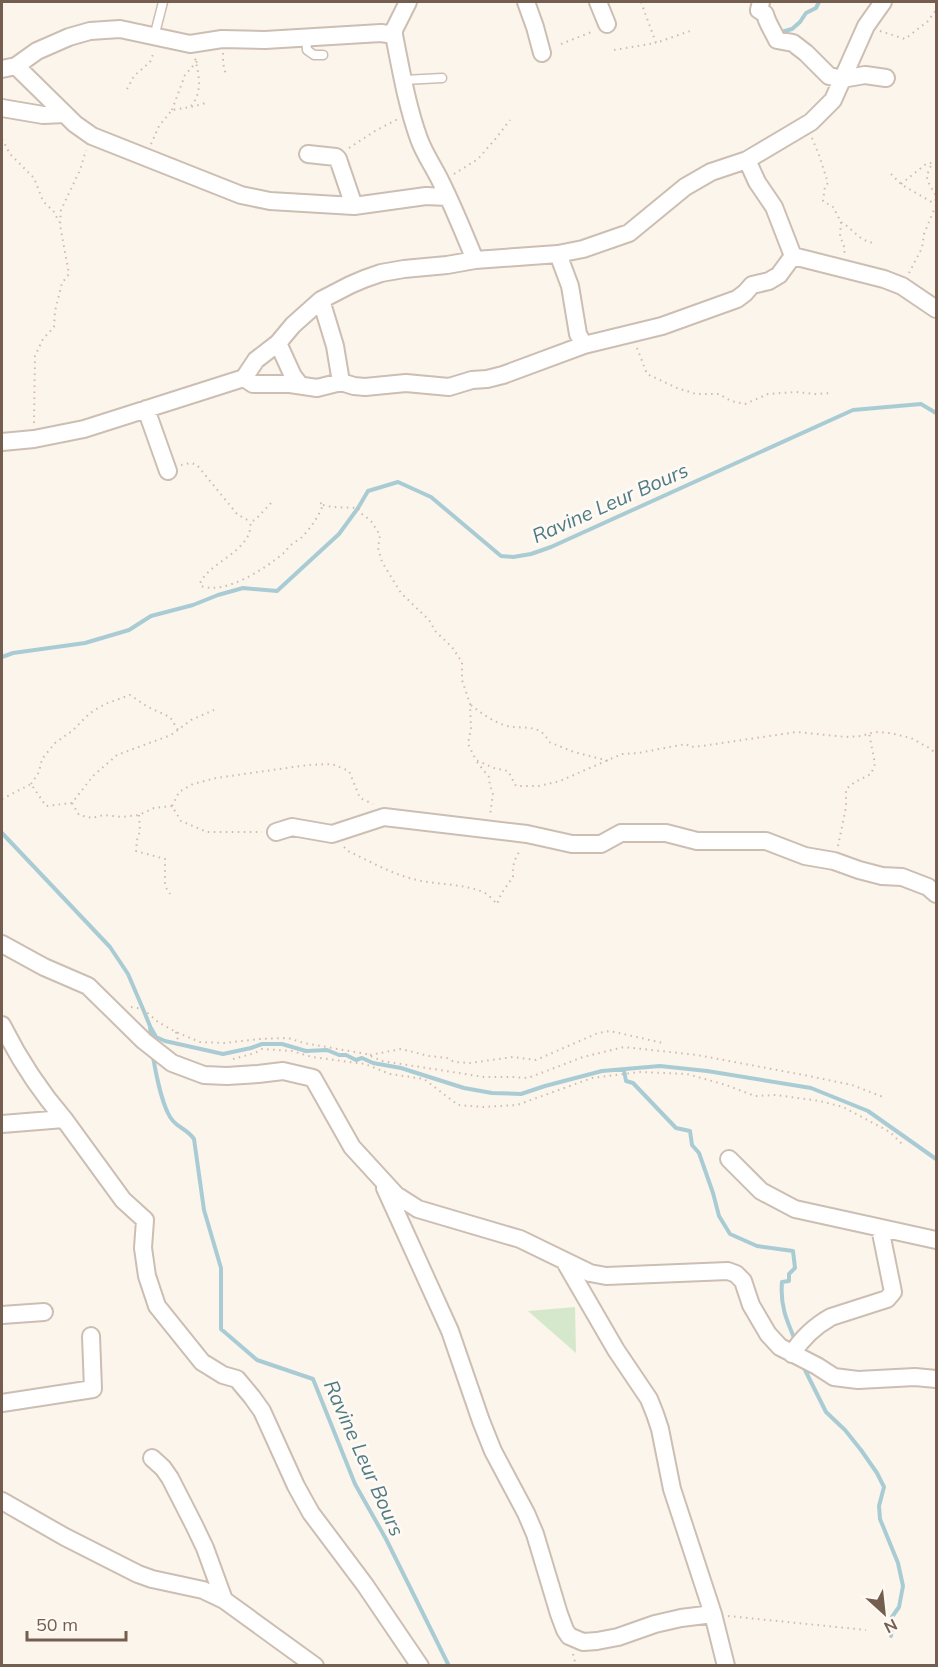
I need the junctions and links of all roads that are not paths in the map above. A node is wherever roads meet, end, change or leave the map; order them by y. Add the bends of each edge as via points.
1 (163, 2) edge
2 (408, 2) edge
3 (416, 2) edge
4 (526, 2) edge
5 (598, 2) edge
6 (761, 2) edge
7 (883, 2) edge
8 (607, 24) road end
9 (394, 35) junction
10 (158, 38) junction
11 (306, 38) junction
12 (542, 53) dead end
13 (323, 55) dead end
14 (9, 68) edge
15 (442, 78) dead end
16 (885, 78) dead end
17 (842, 79) junction
18 (404, 80) junction
19 (2, 108) edge
20 (65, 114) junction
21 (308, 154) dead end
22 (747, 160) junction
23 (447, 197) junction
24 (354, 206) junction
25 (558, 254) junction
26 (793, 256) junction
27 (475, 260) junction
28 (321, 300) junction
29 (936, 309) edge
30 (278, 344) junction
31 (584, 345) junction
32 (244, 378) junction
33 (341, 382) junction
34 (300, 385) junction
35 (146, 409) junction
36 (2, 442) edge
37 (168, 471) road end
38 (276, 832) road end
39 (936, 894) edge
40 (2, 944) edge
41 (2, 1024) edge
42 (64, 1119) junction
43 (2, 1124) edge
44 (729, 1159) dead end
45 (381, 1179) junction
46 (880, 1228) junction
47 (936, 1240) edge
48 (565, 1262) junction
49 (44, 1312) dead end
50 (2, 1315) edge
51 (91, 1336) dead end
52 (797, 1347) junction
53 (936, 1379) edge
54 (2, 1403) edge
55 (152, 1458) dead end
56 (2, 1501) edge
57 (224, 1600) junction
58 (713, 1614) junction
59 (315, 1665) edge
60 (420, 1665) edge
61 (726, 1665) edge

1 - 10 lane
2 - 3 street
2 - 9 street
4 - 12 street
5 - 8 street
6 - 17 street via 759,10 765,14 777,40 793,43 829,76
7 - 17 street via 866,26
9 - 11 street
9 - 18 street
10 - 11 street via 196,48 222,39
10 - 14 street via 120,29 90,32 37,51
11 - 13 lane via 307,50
14 - 20 street
15 - 18 lane
16 - 17 street via 865,75
17 - 22 street via 833,100 811,122
18 - 23 street via 419,140
19 - 20 street via 43,115
20 - 24 street via 92,136 241,195 270,201
21 - 24 street via 336,157
22 - 25 street via 711,172 685,187 629,233
22 - 26 street via 774,207
23 - 24 street via 426,196
23 - 27 street
25 - 27 street
25 - 31 street
26 - 29 street via 884,279
26 - 31 street via 779,275 752,285 736,299 662,326
27 - 28 street via 381,273
28 - 30 street
28 - 33 street
30 - 32 street via 256,360
30 - 34 street
31 - 33 street via 503,375 449,387 406,382 365,387
32 - 34 street via 253,384
32 - 35 street
33 - 34 street via 317,388
35 - 36 street via 84,429
35 - 37 street
38 - 39 street via 292,827 332,834 384,817 527,834 572,844 601,844 621,833 766,841 805,856 903,878 928,886
40 - 45 street via 88,986 172,1063 204,1075 283,1071 312,1078 352,1147
41 - 42 street via 17,1055
42 - 43 street
42 - 60 street via 123,1200 145,1220 147,1276 157,1306 202,1362 237,1379 252,1398 311,1513
44 - 46 street via 761,1191 795,1209
45 - 48 street via 418,1209 520,1239
45 - 58 street via 450,1331 493,1451 535,1534 569,1636 583,1642 597,1641 655,1624
46 - 47 street
46 - 52 street via 893,1292 880,1302 831,1317
48 - 52 street via 606,1276 728,1271 743,1281 751,1305 768,1334 780,1347
48 - 58 street via 656,1414 672,1488
49 - 50 street
51 - 54 street via 93,1389
52 - 53 street via 834,1377
55 - 57 street via 170,1478 194,1525
56 - 57 street via 138,1574 202,1590
57 - 59 street
58 - 61 street

